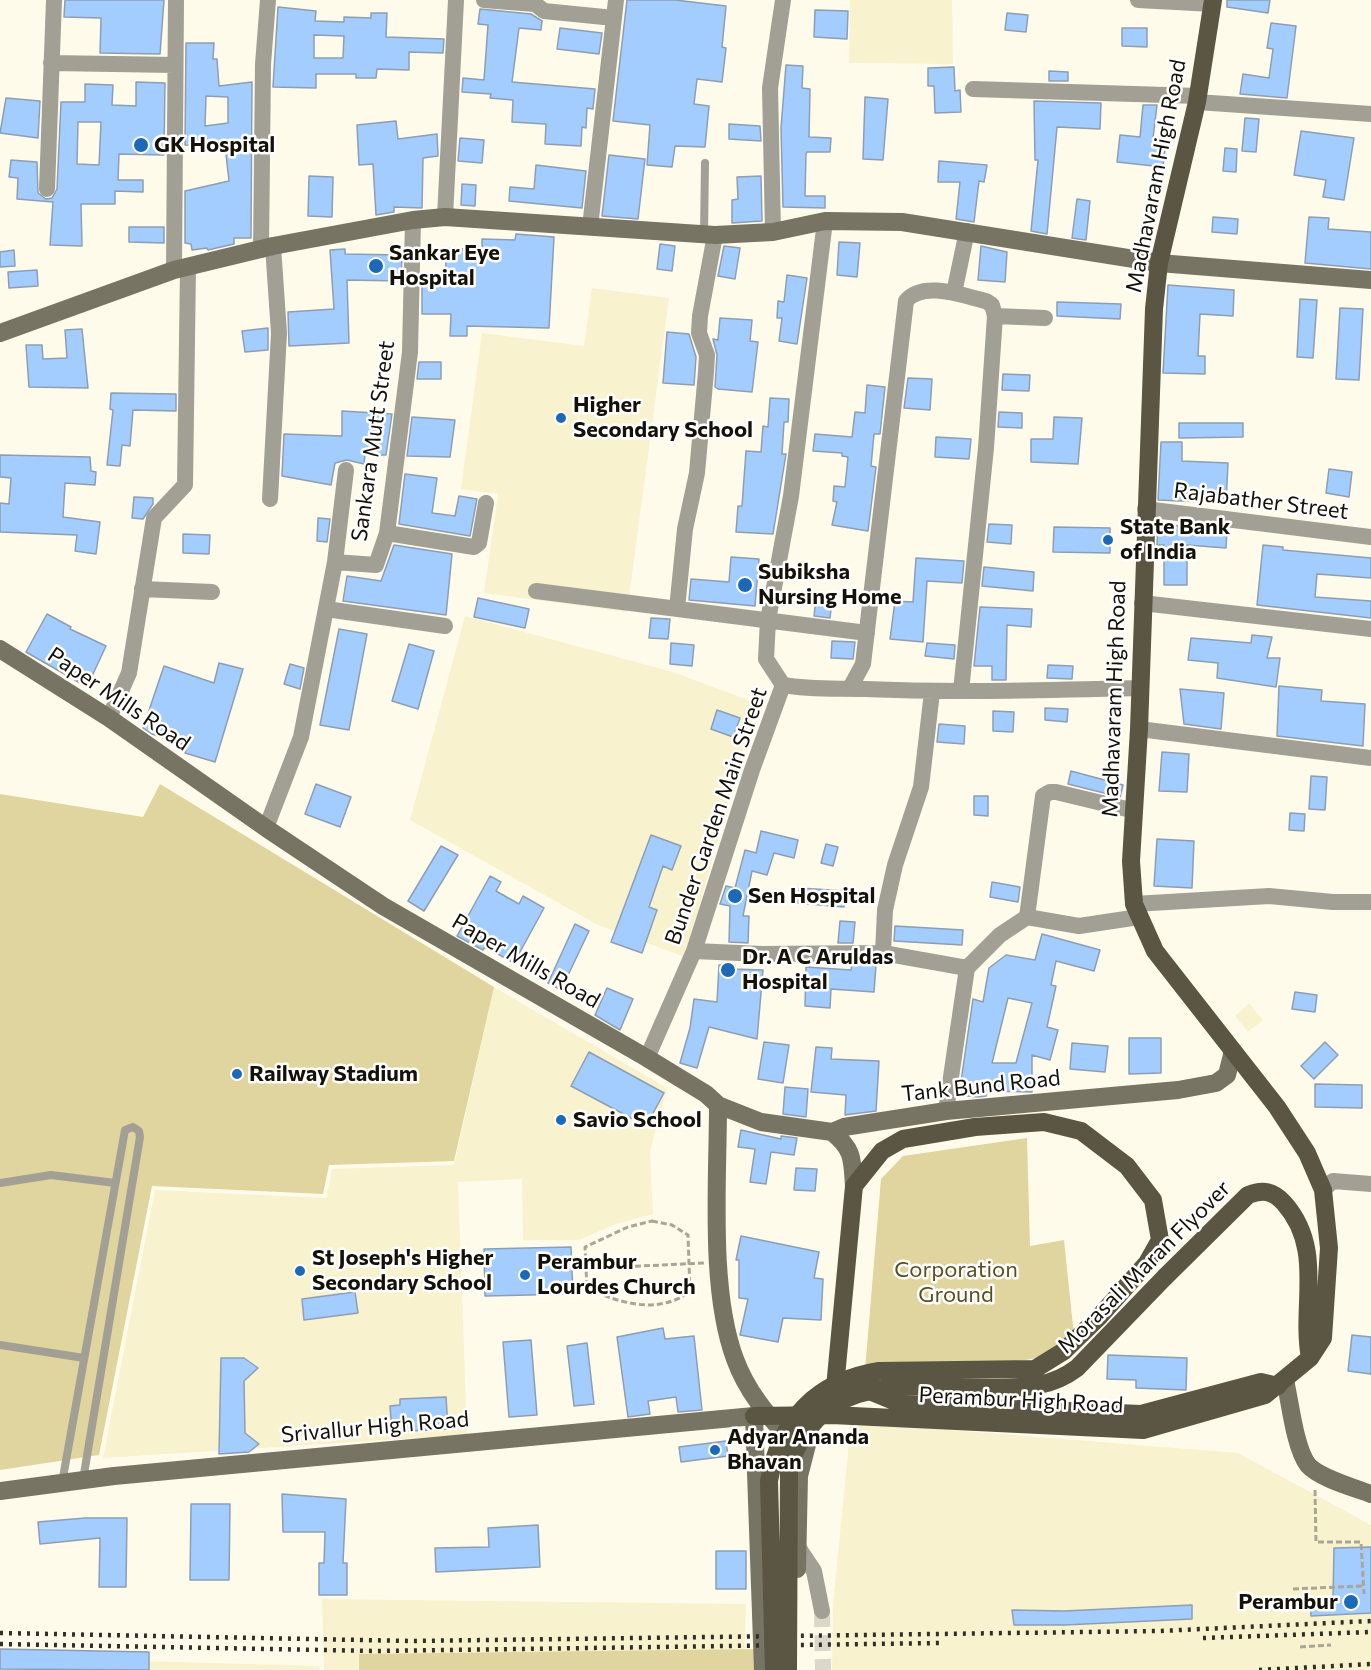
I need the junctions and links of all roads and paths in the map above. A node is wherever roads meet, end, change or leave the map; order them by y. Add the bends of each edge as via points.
1 (54, 0) edge
2 (176, 0) edge
3 (268, 0) edge
4 (456, 0) edge
5 (484, 0) edge
6 (616, 0) edge
7 (783, 0) edge
8 (1138, 0) edge
9 (1213, 2) edge
10 (614, 18) junction
11 (51, 63) junction
12 (175, 65) junction
13 (973, 89) dead end
14 (1198, 99) junction
15 (1371, 114) edge
16 (705, 163) dead end
17 (47, 189) dead end
18 (445, 217) junction
19 (413, 220) junction
20 (825, 221) junction
21 (590, 226) junction
22 (967, 231) junction
23 (773, 232) junction
24 (709, 235) junction
25 (267, 248) junction
26 (1159, 263) junction
27 (181, 269) junction
28 (1371, 280) edge
29 (954, 293) junction
30 (995, 316) junction
31 (1045, 318) dead end
32 (0, 333) edge
33 (346, 471) dead end
34 (270, 499) dead end
35 (486, 503) dead end
36 (1145, 509) junction
37 (387, 533) junction
38 (1371, 537) edge
39 (335, 562) junction
40 (142, 589) junction
41 (536, 591) dead end
42 (212, 592) dead end
43 (1142, 603) junction
44 (326, 609) junction
45 (677, 609) junction
46 (768, 620) junction
47 (446, 626) dead end
48 (1371, 629) edge
49 (867, 633) junction
50 (0, 649) edge
51 (783, 686) junction
52 (850, 688) junction
53 (1141, 688) junction
54 (961, 691) junction
55 (932, 692) junction
56 (109, 718) junction
57 (1139, 729) junction
58 (1371, 758) edge
59 (1135, 811) junction
60 (266, 828) junction
61 (1371, 902) edge
62 (1136, 911) junction
63 (1027, 917) junction
64 (694, 951) junction
65 (883, 953) junction
66 (967, 968) junction
67 (1233, 1051) junction
68 (647, 1058) junction
69 (718, 1105) junction
70 (946, 1111) junction
71 (832, 1132) junction
72 (0, 1183) edge
73 (115, 1183) junction
74 (1371, 1184) edge
75 (854, 1186) junction
76 (1323, 1190) junction
77 (718, 1261) junction
78 (689, 1265) junction
79 (599, 1268) dead end
80 (0, 1345) edge
81 (84, 1358) junction
82 (1310, 1358) junction
83 (837, 1360) junction
84 (1281, 1383) junction
85 (823, 1415) junction
86 (762, 1416) junction
87 (805, 1453) junction
88 (1314, 1470) junction
89 (83, 1480) junction
90 (62, 1483) junction
91 (1352, 1487) junction
92 (0, 1491) edge
93 (1371, 1494) edge
94 (1371, 1506) edge
95 (798, 1547) junction
96 (1364, 1586) junction
97 (1293, 1589) dead end
98 (1364, 1594) dead end
99 (822, 1611) tunnel mouth
100 (1332, 1645) dead end
101 (1300, 1647) dead end
102 (763, 1670) edge
103 (774, 1670) edge
104 (788, 1670) edge
105 (794, 1670) edge

1 - 11 street
2 - 12 street
3 - 25 street via 263,64
4 - 18 street
5 - 10 street via 535,4 544,11
6 - 10 street
7 - 23 street via 770,88
8 - 9 street
9 - 14 main road, Madhavaram High Road
10 - 21 street
11 - 12 street
11 - 17 street
12 - 27 street
13 - 14 street
14 - 15 street
14 - 26 main road, Madhavaram High Road
16 - 24 lane
18 - 19 street
18 - 21 street
19 - 25 street
19 - 37 street, Sankara Mutt Street via 410,352
20 - 22 street via 902,222
20 - 23 street
20 - 46 street via 791,496
21 - 24 street
22 - 26 street
22 - 29 street
23 - 24 street
24 - 45 street via 699,333 707,355 706,372 697,473 685,529
25 - 27 street
25 - 34 street via 279,333
26 - 28 street
26 - 36 main road, Madhavaram High Road
27 - 32 street
27 - 40 street via 185,485 154,518
29 - 30 street via 986,301 992,305
29 - 49 street via 924,291 906,301
30 - 31 street
30 - 54 street
33 - 39 street
35 - 37 street via 479,543 474,547
36 - 38 street, Rajabather Street
36 - 43 main road, Madhavaram High Road
37 - 39 street, Sankara Mutt Street via 376,566
39 - 44 street, Sankara Mutt Street
40 - 42 street
40 - 56 street via 129,673
41 - 45 street
43 - 48 street
43 - 53 main road, Madhavaram High Road
44 - 47 street
44 - 60 street, Sankara Mutt Street via 301,736
45 - 46 street
46 - 49 street
46 - 51 street via 766,659
49 - 52 street via 863,664
50 - 56 street, Paper Mills Road
51 - 52 street, Bunder Garden Main Street via 813,690
51 - 64 street, Bunder Garden Main Street
52 - 55 street, Bunder Garden Main Street
53 - 54 street, Bunder Garden Main Street
53 - 57 main road, Madhavaram High Road
54 - 55 street, Bunder Garden Main Street
55 - 65 street via 921,787 895,865 885,910
56 - 60 street, Paper Mills Road
57 - 58 street
57 - 59 main road, Madhavaram High Road
59 - 62 main road, Madhavaram High Road via 1131,861
59 - 63 street via 1056,792 1043,796
60 - 68 street, Paper Mills Road via 394,912
61 - 62 street via 1269,896
62 - 63 street via 1078,926
62 - 67 main road, Madhavaram High Road via 1155,951
63 - 66 street via 1000,935
64 - 65 street
64 - 68 street, Bunder Garden Main Street
65 - 66 street
66 - 70 street
67 - 70 street, Tank Bund Road via 1227,1075 1216,1083 1178,1090
67 - 76 main road, Madhavaram High Road via 1299,1138
68 - 69 street, Paper Mills Road
69 - 71 street, Tank Bund Road via 761,1122
69 - 77 street
70 - 71 street, Tank Bund Road
71 - 75 street via 851,1154
72 - 73 lane via 51,1175
73 - 81 lane
73 - 89 lane via 125,1130 136,1128 140,1137
74 - 76 street via 1333,1181
75 - 83 main road
75 - 103 main road, Morasali Maran Flyover, bridge via 882,1151 903,1139 975,1126 1044,1122 1081,1131 1127,1166 1153,1200 1160,1240 1147,1263 1106,1309 1057,1357 1035,1369 879,1371 854,1375 801,1408 784,1434 769,1481
76 - 82 main road via 1329,1248 1323,1338
77 - 78 path
77 - 86 street via 735,1358
78 - 78 path via 688,1235 672,1225 652,1221 628,1227 585,1247 587,1289 626,1304 652,1306 677,1301 690,1292
78 - 79 path
80 - 81 lane
81 - 90 lane
82 - 84 main road, Perambur High Road
82 - 104 main road, Morasali Maran Flyover, bridge via 1307,1340 1311,1283 1302,1228 1292,1211 1271,1192 1260,1191 1248,1195 1064,1379 1022,1388 889,1387 841,1399 814,1420 789,1466
83 - 84 main road via 852,1381 870,1393 901,1404 1141,1414 1262,1382
83 - 85 main road via 834,1394
84 - 85 main road, Perambur High Road via 1265,1395 1143,1430
84 - 88 street via 1302,1453
85 - 86 main road, Perambur High Road
85 - 87 street
86 - 87 street
86 - 89 street, Srivallur High Road
86 - 102 street
87 - 95 street via 799,1476
88 - 91 street
88 - 96 path via 1316,1542 1361,1542
89 - 90 street, Srivallur High Road
90 - 92 street, Srivallur High Road
91 - 93 street
91 - 94 street
95 - 99 street via 814,1571
95 - 105 street
96 - 97 path
96 - 98 path
100 - 101 path

